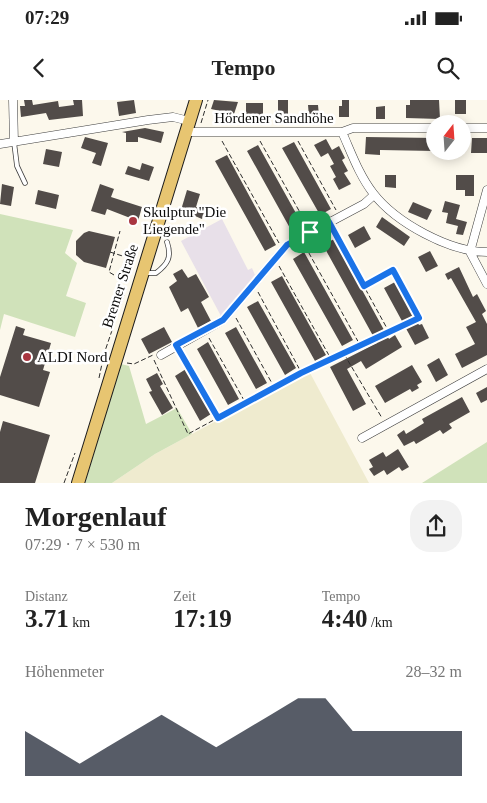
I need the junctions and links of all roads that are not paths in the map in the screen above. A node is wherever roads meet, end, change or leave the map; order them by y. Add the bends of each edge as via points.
1 (12, 100) edge
2 (196, 100) edge
3 (187, 126) junction
4 (426, 128) edge
5 (471, 128) edge
6 (487, 128) edge
7 (342, 132) junction
8 (14, 142) junction
9 (0, 144) edge
10 (25, 183) dead end
11 (487, 190) edge
12 (374, 195) junction
13 (167, 242) dead end
14 (470, 252) junction
15 (487, 252) edge
16 (142, 272) junction
17 (487, 284) edge
18 (161, 355) road end
19 (487, 369) edge
20 (362, 438) dead end
21 (78, 483) edge

1 - 8 street
2 - 3 main road, Bremer Straße
3 - 7 street, Hördener Sandhöhe via 217,132
3 - 8 street, Hördener Sandhöhe via 173,117
3 - 16 main road, Bremer Straße
4 - 7 street via 354,128
5 - 6 street
7 - 12 street, Hördener Sandhöhe
8 - 9 street, Hördener Sandhöhe
8 - 10 lane via 17,166
11 - 14 street
12 - 14 street, Hördener Sandhöhe via 393,213 433,237
12 - 18 street via 364,204 283,250 223,320
13 - 16 lane via 170,254 167,265 156,273
14 - 15 street, Hördener Sandhöhe
14 - 17 street
16 - 21 main road, Bremer Straße
19 - 20 street

